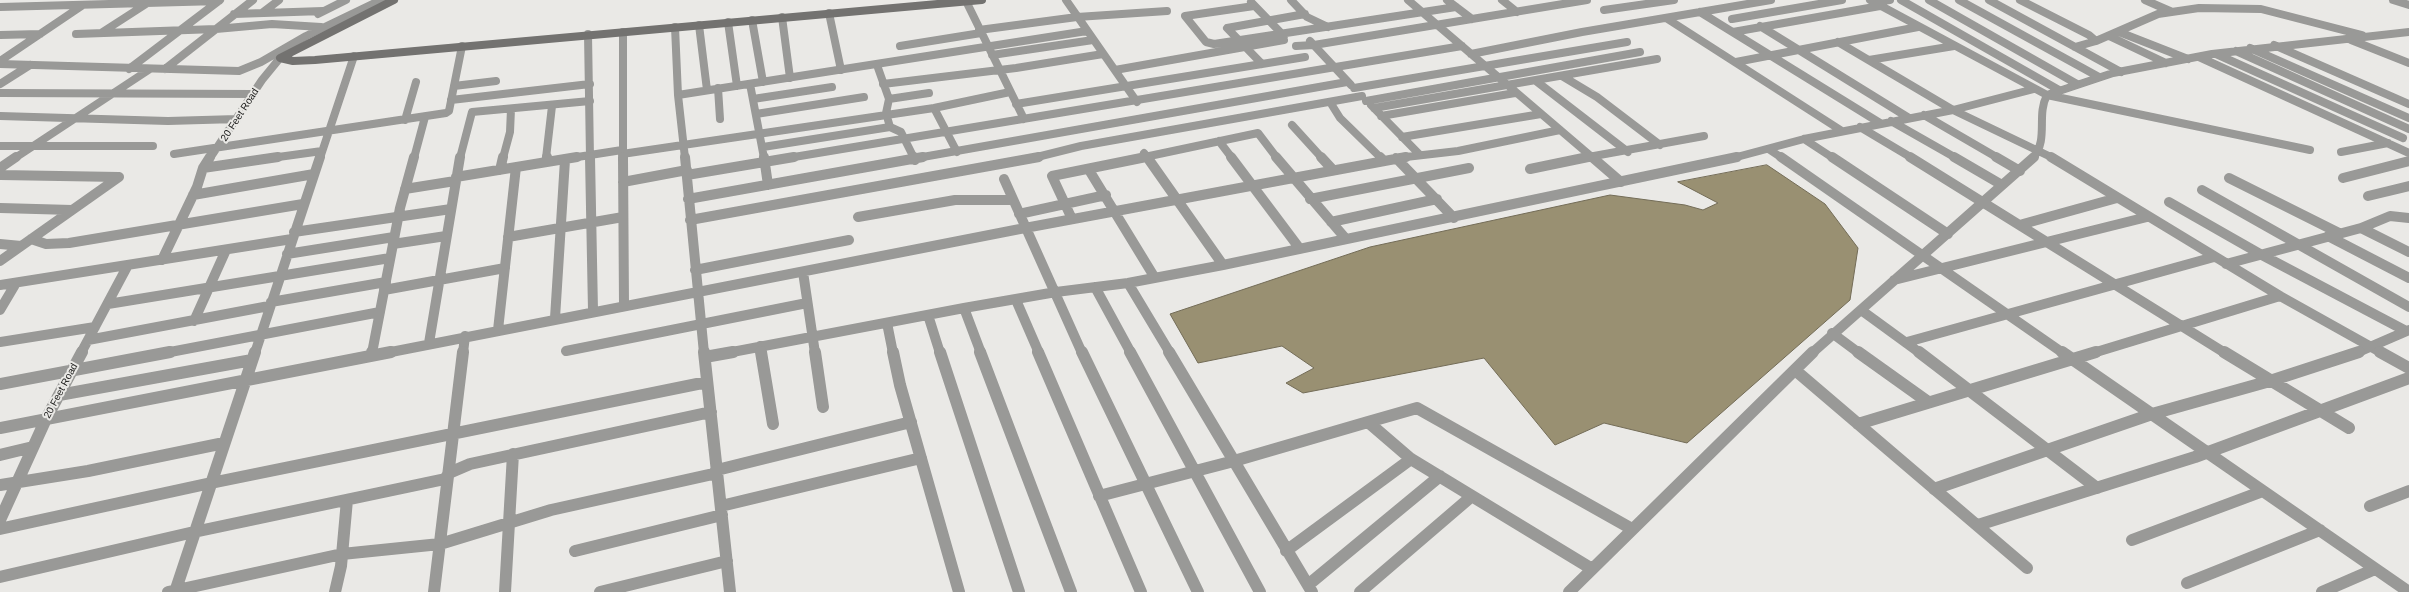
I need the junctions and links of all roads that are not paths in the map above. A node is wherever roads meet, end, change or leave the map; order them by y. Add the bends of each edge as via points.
1 (90, 0) edge
2 (219, 0) edge
3 (253, 0) edge
4 (279, 0) edge
5 (346, 0) edge
6 (381, 0) edge
7 (394, 0) edge
8 (982, 0) edge
9 (1066, 0) edge
10 (1291, 0) edge
11 (1408, 0) edge
12 (1447, 0) edge
13 (1502, 0) edge
14 (1587, 0) edge
15 (1674, 0) edge
16 (1771, 0) edge
17 (1842, 0) edge
18 (1890, 0) edge
19 (1901, 0) edge
20 (1929, 0) edge
21 (1959, 0) edge
22 (1989, 0) edge
23 (2020, 0) edge
24 (2144, 0) edge
25 (2252, 0) edge
26 (2393, 0) edge
27 (966, 1) junction
28 (147, 3) junction
29 (1252, 3) edge
30 (1875, 3) edge
31 (83, 4) junction
32 (2409, 5) edge
33 (0, 7) edge
34 (1456, 7) junction
35 (2253, 8) junction
36 (1167, 10) dead end
37 (1604, 10) dead end
38 (323, 11) junction
39 (2170, 11) junction
40 (1421, 12) junction
41 (1517, 12) junction
42 (1700, 12) junction
43 (262, 13) junction
44 (829, 13) junction
45 (234, 14) junction
46 (1304, 14) junction
47 (782, 17) junction
48 (1077, 17) junction
49 (1666, 18) junction
50 (1472, 19) junction
51 (1732, 19) dead end
52 (752, 20) junction
53 (1268, 20) junction
54 (728, 22) junction
55 (295, 25) junction
56 (699, 25) junction
57 (1439, 25) junction
58 (1328, 26) junction
59 (1760, 26) junction
60 (322, 27) junction
61 (675, 27) junction
62 (1918, 27) junction
63 (216, 29) junction
64 (181, 30) junction
65 (1088, 31) junction
66 (1300, 31) junction
67 (623, 32) junction
68 (980, 32) junction
69 (1733, 32) junction
70 (2119, 32) junction
71 (2409, 32) edge
72 (101, 33) junction
73 (40, 34) junction
74 (76, 34) dead end
75 (588, 34) junction
76 (0, 35) edge
77 (2109, 36) junction
78 (1285, 37) junction
79 (2370, 37) junction
80 (2347, 39) junction
81 (1093, 40) junction
82 (1238, 40) junction
83 (2096, 41) junction
84 (1627, 42) dead end
85 (1838, 42) junction
86 (1975, 42) junction
87 (1314, 45) junction
88 (462, 46) junction
89 (900, 46) dead end
90 (1296, 46) junction
91 (1462, 46) junction
92 (1953, 46) junction
93 (2075, 46) junction
94 (2274, 46) junction
95 (988, 47) junction
96 (1245, 48) junction
97 (2250, 48) junction
98 (1800, 50) junction
99 (2236, 50) junction
100 (1640, 52) dead end
101 (1103, 54) junction
102 (1471, 54) junction
103 (2216, 54) junction
104 (992, 55) junction
105 (354, 56) junction
106 (1770, 56) junction
107 (1305, 57) junction
108 (2199, 57) junction
109 (280, 58) junction
110 (1657, 59) dead end
111 (2188, 59) junction
112 (0, 60) edge
113 (1869, 60) junction
114 (1736, 62) junction
115 (2166, 63) junction
116 (2409, 63) edge
117 (0, 64) edge
118 (1262, 64) junction
119 (30, 65) junction
120 (877, 65) junction
121 (1485, 66) junction
122 (1334, 68) junction
123 (129, 69) junction
124 (150, 69) junction
125 (165, 69) junction
126 (842, 70) junction
127 (999, 70) junction
128 (1115, 70) junction
129 (1317, 71) junction
130 (2122, 72) junction
131 (1562, 76) junction
132 (1498, 77) junction
133 (2099, 77) junction
134 (790, 78) junction
135 (496, 80) dead end
136 (1536, 81) junction
137 (416, 82) dead end
138 (763, 82) junction
139 (1348, 82) junction
140 (0, 84) edge
141 (590, 84) junction
142 (750, 84) junction
143 (883, 84) junction
144 (2077, 84) junction
145 (1508, 85) junction
146 (454, 86) junction
147 (737, 86) junction
148 (832, 87) dead end
149 (1125, 87) junction
150 (718, 88) junction
151 (1354, 88) junction
152 (2034, 89) junction
153 (707, 90) junction
154 (2059, 90) junction
155 (1010, 92) junction
156 (0, 93) edge
157 (928, 93) dead end
158 (1516, 93) junction
159 (112, 94) junction
160 (253, 94) junction
161 (678, 94) junction
162 (2409, 94) edge
163 (2047, 95) junction
164 (864, 97) dead end
165 (2361, 97) junction
166 (2394, 98) junction
167 (753, 99) junction
168 (889, 99) junction
169 (1364, 99) junction
170 (451, 100) junction
171 (2346, 100) junction
172 (590, 101) junction
173 (1137, 102) junction
174 (1330, 102) junction
175 (1016, 104) junction
176 (2328, 104) junction
177 (2409, 104) edge
178 (552, 106) junction
179 (934, 108) junction
180 (1374, 108) junction
181 (511, 109) junction
182 (1953, 110) junction
183 (886, 113) junction
184 (756, 114) junction
185 (1540, 114) junction
186 (1924, 115) junction
187 (0, 116) edge
188 (1381, 116) junction
189 (425, 117) junction
190 (77, 118) junction
191 (1909, 118) junction
192 (2409, 118) edge
193 (237, 119) junction
194 (720, 119) dead end
195 (1024, 119) junction
196 (405, 120) junction
197 (1891, 121) junction
198 (1880, 124) junction
199 (1292, 125) dead end
200 (890, 127) junction
201 (1860, 127) junction
202 (2409, 128) edge
203 (1560, 130) junction
204 (1842, 131) junction
205 (328, 132) junction
206 (947, 132) junction
207 (759, 134) junction
208 (1704, 136) dead end
209 (1402, 137) junction
210 (2406, 137) edge
211 (905, 139) junction
212 (1804, 139) junction
213 (1219, 141) junction
214 (2387, 143) junction
215 (684, 145) junction
216 (1660, 145) junction
217 (0, 146) edge
218 (154, 146) dead end
219 (32, 147) junction
220 (218, 147) junction
221 (763, 147) junction
222 (1770, 150) junction
223 (2039, 150) junction
224 (2310, 150) dead end
225 (322, 151) junction
226 (622, 152) junction
227 (957, 152) junction
228 (1628, 152) junction
229 (2341, 152) dead end
230 (2409, 153) edge
231 (174, 154) dead end
232 (591, 155) junction
233 (1146, 155) junction
234 (1420, 155) junction
235 (1589, 156) junction
236 (1396, 158) junction
237 (565, 160) junction
238 (916, 160) junction
239 (1383, 160) junction
240 (2409, 161) edge
241 (546, 162) junction
242 (765, 163) junction
243 (516, 167) junction
244 (0, 168) edge
245 (203, 168) junction
246 (1469, 168) dead end
247 (1530, 169) dead end
248 (500, 170) junction
249 (1089, 170) dead end
250 (1333, 170) junction
251 (2020, 171) junction
252 (687, 173) junction
253 (314, 174) junction
254 (0, 176) edge
255 (1292, 178) junction
256 (2229, 178) dead end
257 (2344, 178) dead end
258 (455, 179) junction
259 (1004, 179) dead end
260 (1416, 180) junction
261 (623, 182) junction
262 (1621, 182) junction
263 (768, 185) junction
264 (1252, 185) junction
265 (2002, 185) junction
266 (2409, 186) edge
267 (405, 189) junction
268 (2202, 190) dead end
269 (193, 195) junction
270 (1106, 195) junction
271 (2368, 196) dead end
272 (2117, 198) junction
273 (688, 199) junction
274 (1177, 199) junction
275 (1310, 199) junction
276 (1013, 200) junction
277 (1437, 200) junction
278 (1985, 201) junction
279 (2169, 202) dead end
280 (303, 204) junction
281 (1064, 204) junction
282 (0, 208) edge
283 (451, 208) junction
284 (72, 210) junction
285 (1116, 211) junction
286 (1019, 214) junction
287 (398, 216) junction
288 (623, 217) junction
289 (858, 217) dead end
290 (2147, 217) junction
291 (1454, 218) junction
292 (2409, 218) edge
293 (1072, 219) junction
294 (690, 220) junction
295 (1331, 222) junction
296 (592, 223) junction
297 (179, 224) junction
298 (2023, 224) junction
299 (561, 228) junction
300 (1025, 228) junction
301 (2361, 228) junction
302 (2339, 233) junction
303 (1948, 234) junction
304 (293, 235) junction
305 (446, 236) junction
306 (2328, 236) junction
307 (508, 237) junction
308 (31, 239) junction
309 (1346, 239) junction
310 (394, 240) junction
311 (849, 240) dead end
312 (2048, 241) junction
313 (0, 244) edge
314 (2298, 244) junction
315 (21, 246) junction
316 (1300, 249) junction
317 (226, 250) junction
318 (2409, 252) edge
319 (286, 254) junction
320 (1921, 255) junction
321 (2262, 255) junction
322 (2214, 257) junction
323 (390, 258) junction
324 (0, 260) edge
325 (162, 260) junction
326 (2226, 264) junction
327 (128, 265) junction
328 (1223, 265) junction
329 (505, 268) junction
330 (1940, 268) junction
331 (695, 270) junction
332 (803, 272) junction
333 (279, 277) junction
334 (1155, 278) junction
335 (2409, 278) edge
336 (439, 280) junction
337 (1890, 281) junction
338 (16, 283) junction
339 (1128, 283) junction
340 (2116, 284) junction
341 (0, 285) edge
342 (385, 286) junction
343 (1095, 287) junction
344 (210, 288) junction
345 (698, 292) junction
346 (1056, 292) junction
347 (2280, 296) junction
348 (1016, 300) junction
349 (807, 303) junction
350 (108, 304) junction
351 (270, 304) junction
352 (624, 305) junction
353 (2409, 307) edge
354 (964, 308) junction
355 (0, 310) edge
356 (1861, 310) junction
357 (593, 311) junction
358 (380, 312) junction
359 (928, 315) junction
360 (2009, 316) junction
361 (556, 318) junction
362 (194, 321) junction
363 (701, 323) junction
364 (887, 323) junction
365 (2183, 326) junction
366 (95, 327) junction
367 (498, 330) junction
368 (2408, 330) edge
369 (261, 333) junction
370 (1832, 333) junction
371 (465, 336) junction
372 (812, 337) junction
373 (88, 340) junction
374 (0, 342) edge
375 (1907, 342) junction
376 (429, 343) junction
377 (760, 346) junction
378 (2373, 347) junction
379 (566, 351) dead end
380 (372, 354) junction
381 (705, 357) junction
382 (2070, 358) junction
383 (252, 360) junction
384 (2409, 368) edge
385 (73, 369) junction
386 (1795, 370) junction
387 (2409, 378) edge
388 (245, 379) junction
389 (2270, 381) junction
390 (707, 382) junction
391 (0, 384) edge
392 (1970, 389) junction
393 (59, 395) junction
394 (1928, 402) junction
395 (823, 407) dead end
396 (710, 412) junction
397 (2323, 412) junction
398 (2152, 414) junction
399 (46, 419) junction
400 (911, 422) junction
401 (1368, 422) junction
402 (773, 424) dead end
403 (1858, 424) junction
404 (0, 428) edge
405 (2349, 428) dead end
406 (453, 434) junction
407 (224, 443) junction
408 (33, 447) junction
409 (2048, 451) junction
410 (2207, 453) junction
411 (513, 454) junction
412 (0, 455) edge
413 (921, 458) junction
414 (1411, 460) junction
415 (1234, 461) junction
416 (717, 470) junction
417 (1194, 471) junction
418 (449, 473) junction
419 (1440, 476) junction
420 (18, 481) junction
421 (211, 483) junction
422 (1145, 484) junction
423 (0, 485) edge
424 (2097, 488) junction
425 (1934, 489) junction
426 (2263, 491) junction
427 (2409, 491) edge
428 (1099, 496) junction
429 (1472, 496) junction
430 (347, 500) junction
431 (2370, 506) dead end
432 (722, 511) junction
433 (0, 520) edge
434 (508, 522) junction
435 (1978, 525) junction
436 (0, 529) edge
437 (1632, 530) junction
438 (2320, 530) junction
439 (194, 532) junction
440 (2132, 540) dead end
441 (440, 544) junction
442 (575, 551) dead end
443 (1286, 551) junction
444 (342, 554) junction
445 (727, 561) junction
446 (2027, 568) dead end
447 (2375, 568) junction
448 (1592, 569) junction
449 (0, 577) edge
450 (2187, 583) dead end
451 (1310, 589) edge
452 (173, 591) edge
453 (335, 592) edge
454 (434, 592) edge
455 (505, 592) edge
456 (600, 592) edge
457 (730, 592) edge
458 (959, 592) edge
459 (1019, 592) edge
460 (1071, 592) edge
461 (1141, 592) edge
462 (1198, 592) edge
463 (1260, 592) edge
464 (1360, 592) edge
465 (1569, 592) edge
466 (2322, 592) edge
467 (2409, 592) edge

1 - 31 street
2 - 28 street
2 - 64 street
3 - 45 street
4 - 43 street
5 - 38 street
6 - 60 street
7 - 109 street
8 - 27 street
9 - 48 street
10 - 46 street
11 - 40 street
12 - 34 street
13 - 41 street
14 - 41 street
15 - 37 street
16 - 42 street
17 - 51 street
18 - 30 street
19 - 86 street
20 - 144 street
21 - 133 street
22 - 93 street
23 - 83 street
24 - 39 street
25 - 35 street
26 - 32 street
27 - 44 street
27 - 68 street
28 - 31 street
28 - 72 street
29 - 53 street
29 - 82 street via 1185,16 1206,42 1214,44
30 - 59 street
30 - 62 street
31 - 33 street
31 - 73 street
34 - 40 street
34 - 50 street
35 - 39 street
35 - 79 street via 2282,13
36 - 48 street
38 - 43 street
38 - 55 street
39 - 70 street
40 - 57 street
40 - 58 street
41 - 50 street
42 - 49 street
42 - 69 street
43 - 45 street
44 - 47 street
44 - 126 street
45 - 63 street
46 - 53 street
46 - 58 street
47 - 52 street
47 - 134 street
48 - 65 street
48 - 68 street
49 - 102 street
49 - 114 street
50 - 57 street
52 - 54 street
52 - 138 street
53 - 78 street
53 - 82 street via 1226,28
54 - 56 street
54 - 147 street
55 - 60 street
55 - 63 street
56 - 61 street
56 - 153 street
57 - 87 street
57 - 91 street
58 - 66 street
59 - 69 street
59 - 98 street
60 - 125 street via 272,53 258,64 239,71
61 - 67 street
61 - 161 street
62 - 85 street
62 - 92 street
63 - 64 street
63 - 125 street
64 - 72 street
64 - 123 street
65 - 81 street
65 - 95 street
66 - 78 street
66 - 87 street
67 - 75 street
67 - 226 street
68 - 89 street
68 - 95 street
69 - 106 street
70 - 77 street
70 - 111 street
71 - 79 street
72 - 74 street
73 - 76 street
73 - 112 street
75 - 88 street
75 - 141 street
77 - 83 street
77 - 115 street
78 - 82 street
78 - 90 street
78 - 96 street
79 - 80 street
80 - 94 street
80 - 116 street
81 - 101 street
81 - 104 street
82 - 96 street
83 - 93 street
84 - 121 street
85 - 98 street
85 - 113 street
86 - 92 street
86 - 154 street
87 - 90 street
87 - 122 street
88 - 105 street
88 - 146 street
90 - 107 street
91 - 102 street
91 - 122 street
92 - 113 street
92 - 152 street
93 - 130 street
94 - 97 street
94 - 166 street
95 - 104 street
95 - 120 street
96 - 118 street
96 - 128 street
97 - 99 street
97 - 165 street
98 - 106 street
98 - 191 street
99 - 103 street
99 - 171 street
100 - 132 street
101 - 127 street
101 - 128 street
102 - 121 street
103 - 108 street
103 - 176 street
104 - 127 street
105 - 109 street via 283,61
105 - 205 street
106 - 114 street
106 - 198 street
107 - 118 street
107 - 129 street
108 - 111 street
108 - 214 street
109 - 160 street, 20 Feet Road
110 - 131 street
111 - 115 street
113 - 182 street
114 - 204 street
115 - 130 street
117 - 119 street
118 - 149 street
119 - 123 street
119 - 140 street
120 - 126 street
120 - 143 street
121 - 132 street
121 - 151 street
122 - 129 street
122 - 139 street
123 - 124 street
124 - 125 street
124 - 159 street
126 - 134 street
127 - 143 street
127 - 155 street
128 - 149 street
129 - 173 street
130 - 133 street
131 - 136 street
131 - 216 street via 1598,97
132 - 145 street
132 - 169 street
133 - 144 street
134 - 138 street
135 - 146 street
136 - 145 street
136 - 228 street
137 - 196 street
138 - 142 street
139 - 151 street
139 - 227 street
141 - 170 street
141 - 172 street
142 - 147 street
142 - 167 street
143 - 168 street
144 - 154 street
145 - 158 street
145 - 180 street
146 - 170 street
147 - 150 street
148 - 167 street
149 - 173 street
149 - 175 street
150 - 153 street
150 - 194 street
151 - 169 street
152 - 163 street
152 - 182 street
153 - 161 street
154 - 163 street
155 - 175 street
155 - 179 street
156 - 159 street
157 - 168 street
158 - 185 street
158 - 188 street
159 - 160 street
159 - 190 street
160 - 193 street, 20 Feet Road
161 - 215 street
162 - 166 street
163 - 223 street via 2041,106 2042,140
163 - 224 street
164 - 184 street
165 - 171 street
165 - 192 street
166 - 177 street
167 - 184 street
168 - 183 street
169 - 174 street
169 - 180 street
170 - 189 street via 446,113
171 - 176 street
171 - 202 street
172 - 178 street
172 - 232 street
173 - 195 street
174 - 239 street via 1340,118
174 - 294 street
175 - 195 street
176 - 210 street
178 - 181 street
178 - 241 street
179 - 183 street
179 - 206 street
180 - 188 street
181 - 248 street via 510,132
181 - 258 street via 472,112
182 - 186 street
182 - 223 street
183 - 200 street
183 - 207 street
184 - 207 street
185 - 203 street
185 - 209 street
186 - 191 street
186 - 251 street
187 - 190 street
188 - 209 street
189 - 196 street
189 - 267 street
190 - 193 street via 168,121
190 - 219 street
191 - 197 street
193 - 220 street, 20 Feet Road
195 - 206 street
196 - 205 street
197 - 198 street
197 - 265 street
198 - 201 street
199 - 250 street
200 - 211 street via 901,132
200 - 221 street
201 - 204 street
201 - 278 street
203 - 234 street via 1458,151
203 - 235 street
204 - 212 street
205 - 220 street
205 - 225 street
206 - 211 street
206 - 227 street
207 - 215 street
207 - 221 street
208 - 216 street
209 - 234 street
210 - 214 street
211 - 238 street
211 - 242 street
212 - 222 street
212 - 303 street
213 - 233 street
213 - 255 street via 1258,133
213 - 264 street
214 - 229 street
214 - 230 street
215 - 226 street
215 - 252 street
216 - 228 street
217 - 219 street
218 - 219 street
219 - 244 street
220 - 231 street
220 - 245 street, 20 Feet Road
221 - 242 street
222 - 262 street
222 - 320 street
223 - 251 street
223 - 272 street
225 - 245 street
225 - 253 street
226 - 232 street
226 - 261 street
227 - 238 street
228 - 235 street
232 - 237 street
232 - 296 street
233 - 274 street
233 - 281 street via 1055,174 1052,176 1054,184
234 - 236 street
235 - 247 street
235 - 262 street
236 - 239 street
236 - 260 street
237 - 241 street
237 - 299 street
238 - 263 street
239 - 250 street
240 - 257 street
241 - 243 street
242 - 252 street
242 - 263 street
243 - 248 street
243 - 307 street
245 - 269 street, 20 Feet Road
246 - 260 street
248 - 258 street
249 - 270 street
250 - 255 street
251 - 265 street
252 - 261 street
252 - 273 street
253 - 269 street
253 - 280 street
254 - 284 street via 119,177
255 - 264 street
255 - 275 street
256 - 302 street
258 - 267 street
258 - 283 street
259 - 276 street
260 - 275 street
260 - 277 street
261 - 288 street
262 - 291 street
263 - 273 street
264 - 274 street
264 - 316 street
265 - 278 street
266 - 271 street
267 - 287 street
268 - 314 street
269 - 297 street, 20 Feet Road
270 - 281 street
270 - 285 street
272 - 290 street
272 - 298 street
273 - 294 street
274 - 285 street
274 - 328 street
275 - 295 street
276 - 286 street
276 - 289 street via 994,198 949,202
277 - 291 street
277 - 295 street
278 - 298 street
278 - 303 street
279 - 321 street
280 - 297 street
280 - 304 street
281 - 286 street
281 - 293 street
282 - 284 street
283 - 287 street
283 - 305 street
284 - 308 street
285 - 293 street
285 - 334 street
286 - 300 street
287 - 304 street
287 - 310 street
288 - 296 street
288 - 352 street
290 - 312 street
290 - 322 street
291 - 309 street
292 - 301 street via 2390,216
293 - 300 street
294 - 331 street
295 - 309 street
296 - 299 street
296 - 357 street
297 - 308 street via 69,243 46,244
297 - 325 street, 20 Feet Road
298 - 312 street
299 - 307 street
299 - 361 street
300 - 332 street
300 - 346 street
301 - 302 street
301 - 318 street
302 - 306 street
303 - 320 street
304 - 317 street
304 - 319 street
305 - 310 street
305 - 336 street
306 - 314 street
306 - 335 street
307 - 329 street
308 - 315 street
309 - 316 street
310 - 319 street
310 - 323 street
311 - 331 street
312 - 330 street
312 - 340 street
313 - 315 street
314 - 321 street
314 - 353 street
315 - 324 street
316 - 328 street
317 - 325 street
317 - 344 street
319 - 333 street
320 - 330 street
320 - 337 street
321 - 326 street
321 - 368 street
322 - 326 street
322 - 340 street
323 - 333 street
323 - 342 street
325 - 327 street
326 - 347 street
327 - 338 street
327 - 350 street, 20 Feet Road
328 - 334 street
329 - 336 street
329 - 367 street
330 - 337 street
330 - 360 street
331 - 345 street
332 - 345 street
332 - 349 street
333 - 344 street
333 - 351 street
334 - 339 street
336 - 342 street
336 - 376 street
337 - 356 street
338 - 341 street
338 - 355 street
339 - 343 street
339 - 415 street
340 - 360 street
340 - 365 street
342 - 351 street
342 - 358 street
343 - 346 street
343 - 417 street
344 - 350 street
344 - 362 street
345 - 352 street
345 - 363 street
346 - 348 street
346 - 422 street via 1104,401
347 - 365 street
347 - 378 street
348 - 354 street
348 - 428 street
349 - 363 street
349 - 372 street
350 - 366 street, 20 Feet Road
351 - 362 street
351 - 369 street
352 - 357 street
354 - 359 street
354 - 460 street
356 - 370 street
356 - 375 street
357 - 361 street
358 - 369 street
358 - 380 street
359 - 364 street
359 - 459 street
360 - 375 street
360 - 382 street
361 - 367 street
362 - 373 street
363 - 379 street
363 - 381 street
364 - 372 street
364 - 400 street
365 - 382 street
365 - 389 street
366 - 373 street, 20 Feet Road
366 - 374 street
367 - 371 street
368 - 378 street
369 - 383 street
369 - 385 street
370 - 386 street
370 - 394 street
371 - 376 street
371 - 406 street
372 - 377 street
372 - 395 street
373 - 385 street, 20 Feet Road
375 - 392 street
376 - 380 street
377 - 381 street
377 - 402 street
378 - 384 street
378 - 389 street
380 - 388 street
381 - 390 street
382 - 392 street
382 - 398 street
383 - 388 street
383 - 393 street
385 - 391 street
385 - 393 street, 20 Feet Road
386 - 403 street
386 - 437 street
387 - 397 street
388 - 399 street
388 - 407 street
389 - 397 street
389 - 398 street
390 - 396 street
390 - 406 street
392 - 394 street
392 - 409 street
393 - 399 street, 20 Feet Road
394 - 403 street
396 - 411 street
396 - 416 street
397 - 405 street
397 - 410 street
398 - 409 street
398 - 410 street
399 - 404 street
399 - 408 street, 20 Feet Road
400 - 413 street
400 - 416 street
401 - 414 street
401 - 415 street
401 - 437 street via 1417,408
403 - 425 street
406 - 418 street
406 - 421 street
407 - 420 street via 88,471
407 - 421 street
408 - 412 street
408 - 420 street, 20 Feet Road
409 - 424 street
409 - 425 street
410 - 424 street
410 - 426 street
411 - 418 street via 470,464
411 - 434 street
413 - 432 street
413 - 458 street
414 - 419 street
414 - 443 street
415 - 417 street
415 - 443 street
416 - 432 street
416 - 434 street via 713,474 610,495
417 - 422 street
417 - 463 street
418 - 430 street via 445,479
418 - 441 street
419 - 429 street
419 - 451 street
420 - 423 street
420 - 433 street, 20 Feet Road
421 - 436 street
421 - 439 street
422 - 428 street
422 - 462 street
424 - 435 street via 2076,497
425 - 435 street
426 - 438 street
426 - 440 street
427 - 431 street
428 - 461 street
429 - 448 street
429 - 464 street
430 - 439 street
430 - 444 street
432 - 442 street
432 - 445 street
434 - 441 street
434 - 455 street
435 - 446 street
437 - 448 street
438 - 447 street
438 - 450 street
439 - 449 street
439 - 452 street
441 - 444 street
441 - 454 street
443 - 451 street
444 - 452 street
444 - 453 street
445 - 456 street
445 - 457 street
447 - 466 street
447 - 467 street
448 - 465 street

